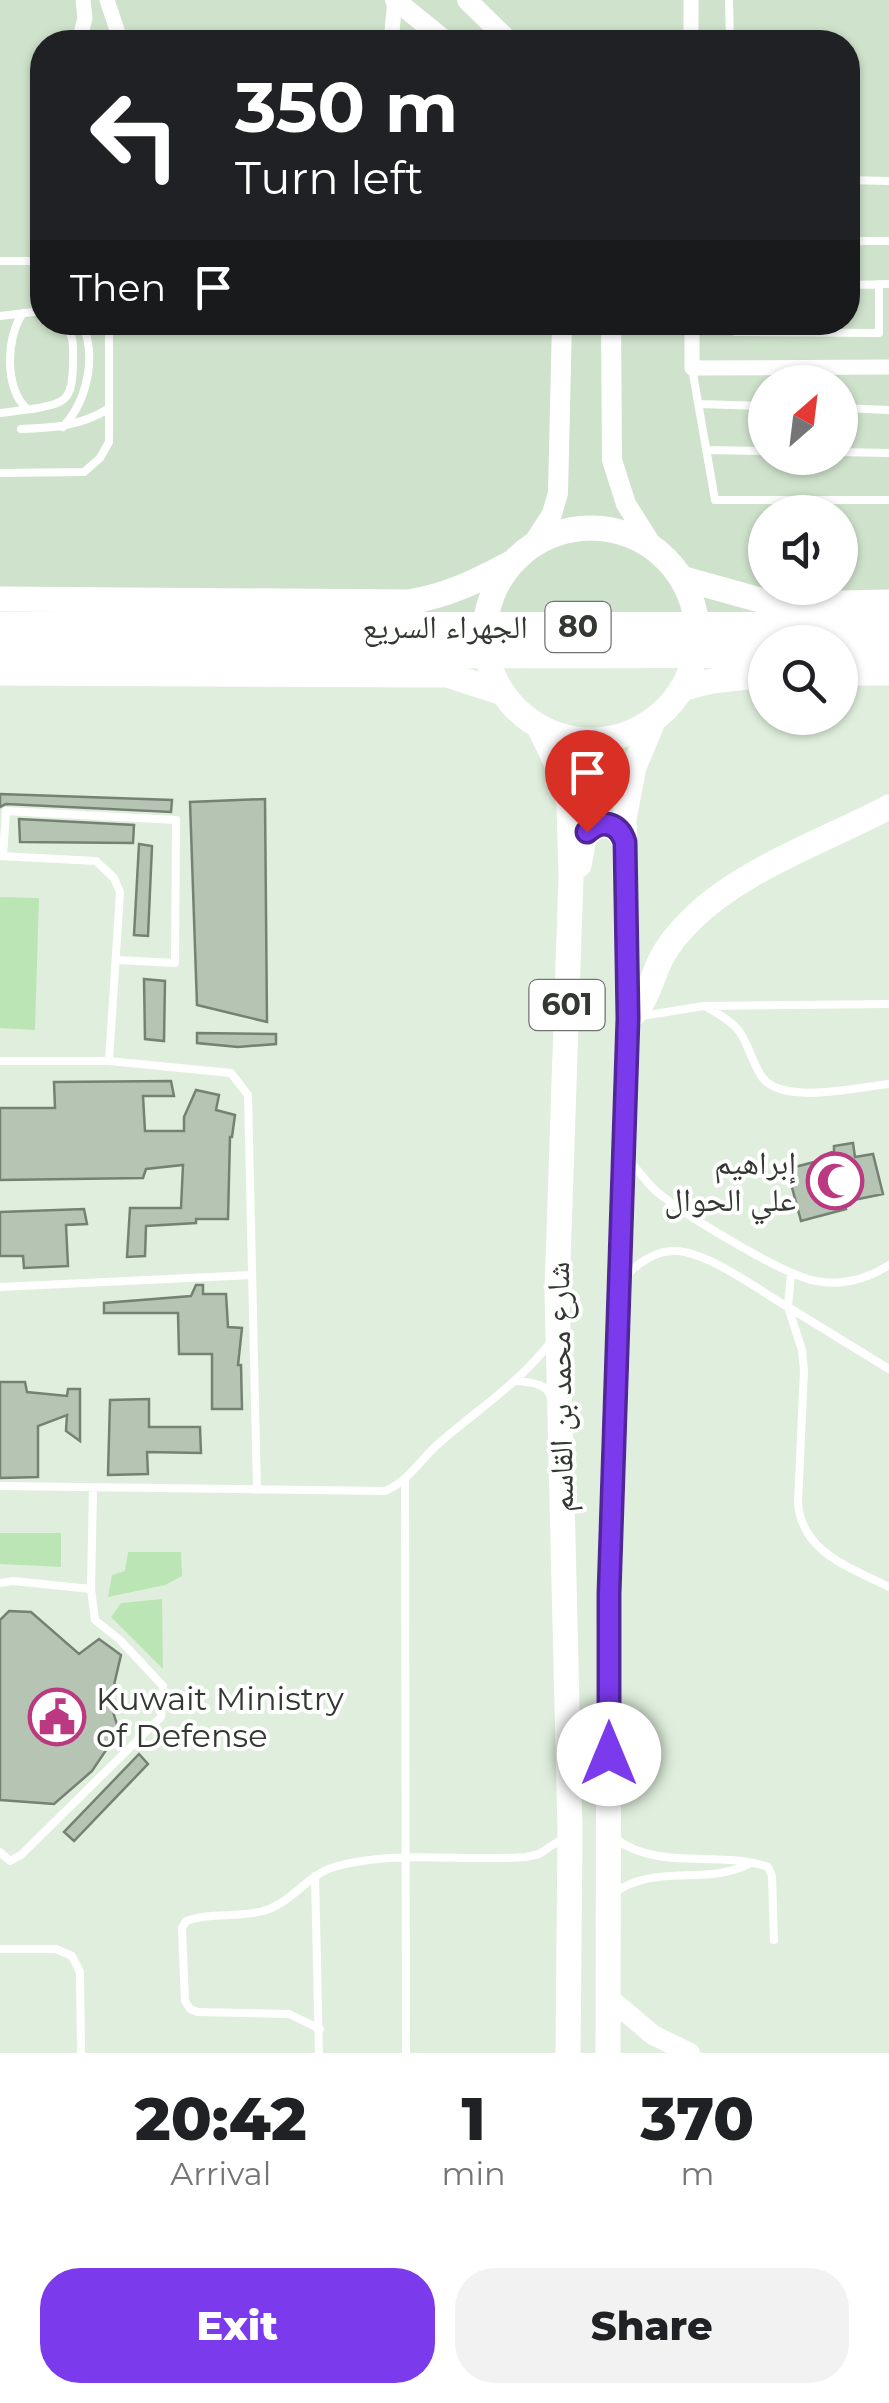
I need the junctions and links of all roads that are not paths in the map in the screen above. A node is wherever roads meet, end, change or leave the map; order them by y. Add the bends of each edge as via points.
1 (83, 0) edge
2 (107, 0) edge
3 (395, 0) edge
4 (691, 0) edge
5 (730, 0) edge
6 (475, 5) edge
7 (83, 30) edge
8 (117, 30) edge
9 (392, 30) edge
10 (431, 30) edge
11 (499, 30) edge
12 (691, 30) edge
13 (730, 30) edge
14 (860, 180) edge
15 (889, 181) edge
16 (860, 241) edge
17 (889, 241) edge
18 (0, 261) edge
19 (30, 261) edge
20 (884, 284) edge
21 (30, 312) edge
22 (23, 313) junction
23 (0, 316) edge
24 (860, 333) edge
25 (71, 335) edge
26 (86, 335) edge
27 (109, 335) edge
28 (562, 335) edge
29 (611, 335) edge
30 (692, 335) edge
31 (889, 367) edge
32 (692, 368) junction
33 (699, 404) junction
34 (748, 405) edge
35 (108, 409) junction
36 (858, 409) edge
37 (27, 410) junction
38 (889, 410) edge
39 (0, 413) edge
40 (63, 427) junction
41 (21, 429) dead end
42 (706, 450) junction
43 (748, 451) edge
44 (858, 452) edge
45 (889, 453) edge
46 (0, 473) edge
47 (889, 500) edge
48 (532, 545) junction
49 (655, 550) junction
50 (511, 564) junction
51 (681, 578) junction
52 (0, 600) edge
53 (889, 602) edge
54 (0, 627) edge
55 (889, 627) edge
56 (748, 653) edge
57 (858, 653) edge
58 (889, 653) edge
59 (0, 654) edge
60 (0, 673) edge
61 (858, 673) edge
62 (889, 673) edge
63 (748, 676) edge
64 (681, 690) junction
65 (502, 693) junction
66 (654, 719) junction
67 (539, 727) junction
68 (889, 806) edge
69 (625, 842) junction
70 (2, 856) edge
71 (572, 877) junction
72 (118, 960) junction
73 (889, 1004) edge
74 (704, 1006) junction
75 (628, 1018) junction
76 (0, 1061) edge
77 (110, 1062) junction
78 (889, 1084) edge
79 (621, 1148) junction
80 (889, 1265) edge
81 (252, 1274) junction
82 (790, 1274) junction
83 (620, 1282) junction
84 (0, 1287) edge
85 (788, 1307) junction
86 (557, 1310) junction
87 (889, 1369) edge
88 (518, 1381) junction
89 (561, 1435) junction
90 (405, 1480) junction
91 (0, 1486) edge
92 (93, 1488) junction
93 (257, 1490) junction
94 (0, 1583) edge
95 (889, 1587) edge
96 (92, 1589) junction
97 (570, 1830) junction
98 (609, 1833) junction
99 (0, 1852) edge
100 (405, 1859) junction
101 (749, 1864) junction
102 (315, 1876) junction
103 (608, 1896) junction
104 (774, 1940) dead end
105 (0, 1949) edge
106 (608, 1997) junction
107 (320, 2028) junction
108 (81, 2053) edge
109 (319, 2053) edge
110 (406, 2053) edge
111 (568, 2053) edge
112 (608, 2053) edge
113 (690, 2053) edge

1 - 7 street
2 - 8 street
3 - 9 street
3 - 10 street
4 - 12 street
5 - 13 lane
6 - 11 street
14 - 15 lane
16 - 17 lane
18 - 19 lane
20 - 24 lane via 879,333
21 - 22 lane
22 - 23 lane
22 - 37 lane via 12,338 13,384
25 - 37 lane via 69,394 52,406
26 - 40 lane via 86,386
27 - 35 lane
28 - 48 street via 558,493
29 - 49 street via 612,460 626,504
30 - 32 street
31 - 32 street
32 - 33 lane
33 - 34 lane
33 - 42 lane
35 - 40 lane
35 - 46 lane via 109,442 84,472
36 - 38 lane
37 - 39 lane
40 - 41 lane
42 - 43 lane
42 - 47 lane via 715,500
44 - 45 lane
48 - 49 main road, 601 via 585,528 622,533
48 - 50 main road, 601
49 - 51 main road, 601
50 - 52 main road, الجهراء السريع via 463,588 408,602
50 - 65 main road, 601 via 486,617 486,656
51 - 53 main road via 779,602
51 - 64 main road, 601 via 697,634
54 - 55 highway, الجهراء السريع / 80
56 - 59 highway, الجهراء السريع / 80
57 - 58 highway
60 - 65 main road, الجهراء السريع via 448,674
61 - 62 main road
63 - 64 main road
64 - 66 main road, 601
65 - 67 main road, 601
66 - 67 main road, 601 via 598,740
66 - 69 main road, شارع محمد بن القاسم / 601 via 626,796
67 - 71 main road, شارع محمد بن القاسم / 601 via 564,779
68 - 75 main road via 703,908 675,937 644,1002
69 - 71 main road via 610,824 591,828
69 - 75 main road, شارع محمد بن القاسم / 601
70 - 72 lane via 96,862 114,878 120,892
70 - 72 lane via 6,811 176,820 175,962
71 - 86 main road, شارع محمد بن القاسم / 601
72 - 77 lane
73 - 74 lane
74 - 75 lane
74 - 78 lane via 744,1035 774,1089
75 - 79 main road, شارع محمد بن القاسم / 601
76 - 77 lane
77 - 81 lane via 231,1073 240,1081 248,1095
79 - 82 lane via 670,1202
79 - 83 main road, شارع محمد بن القاسم / 601
80 - 82 lane via 843,1282
81 - 84 lane
81 - 93 lane
82 - 85 lane
83 - 85 lane via 648,1258 675,1250
83 - 98 main road, شارع محمد بن القاسم / 601
85 - 87 lane
85 - 95 lane via 804,1370 802,1524 823,1552
86 - 88 lane via 550,1344
86 - 89 main road, شارع محمد بن القاسم / 601
88 - 89 lane via 549,1391
88 - 90 lane via 436,1446
89 - 97 main road, شارع محمد بن القاسم / 601
90 - 93 lane via 371,1493
90 - 100 lane
91 - 92 lane
92 - 93 lane
92 - 96 lane
94 - 96 lane
96 - 99 lane via 96,1620 163,1686 161,1717 21,1855 10,1860
97 - 100 lane via 526,1857
97 - 111 main road, شارع محمد بن القاسم / 601
98 - 101 lane via 649,1855
98 - 103 main road, شارع محمد بن القاسم / 601
100 - 102 lane via 361,1861
100 - 110 lane
101 - 103 lane via 722,1873 649,1876
101 - 104 lane via 771,1872
102 - 107 lane
102 - 107 lane via 263,1912 190,1919 182,1928 190,2009 289,2014
103 - 106 main road, شارع محمد بن القاسم / 601
105 - 108 lane via 56,1949 72,1956 80,1972
106 - 112 main road, شارع محمد بن القاسم / 601
106 - 113 street via 654,2035
107 - 109 lane

